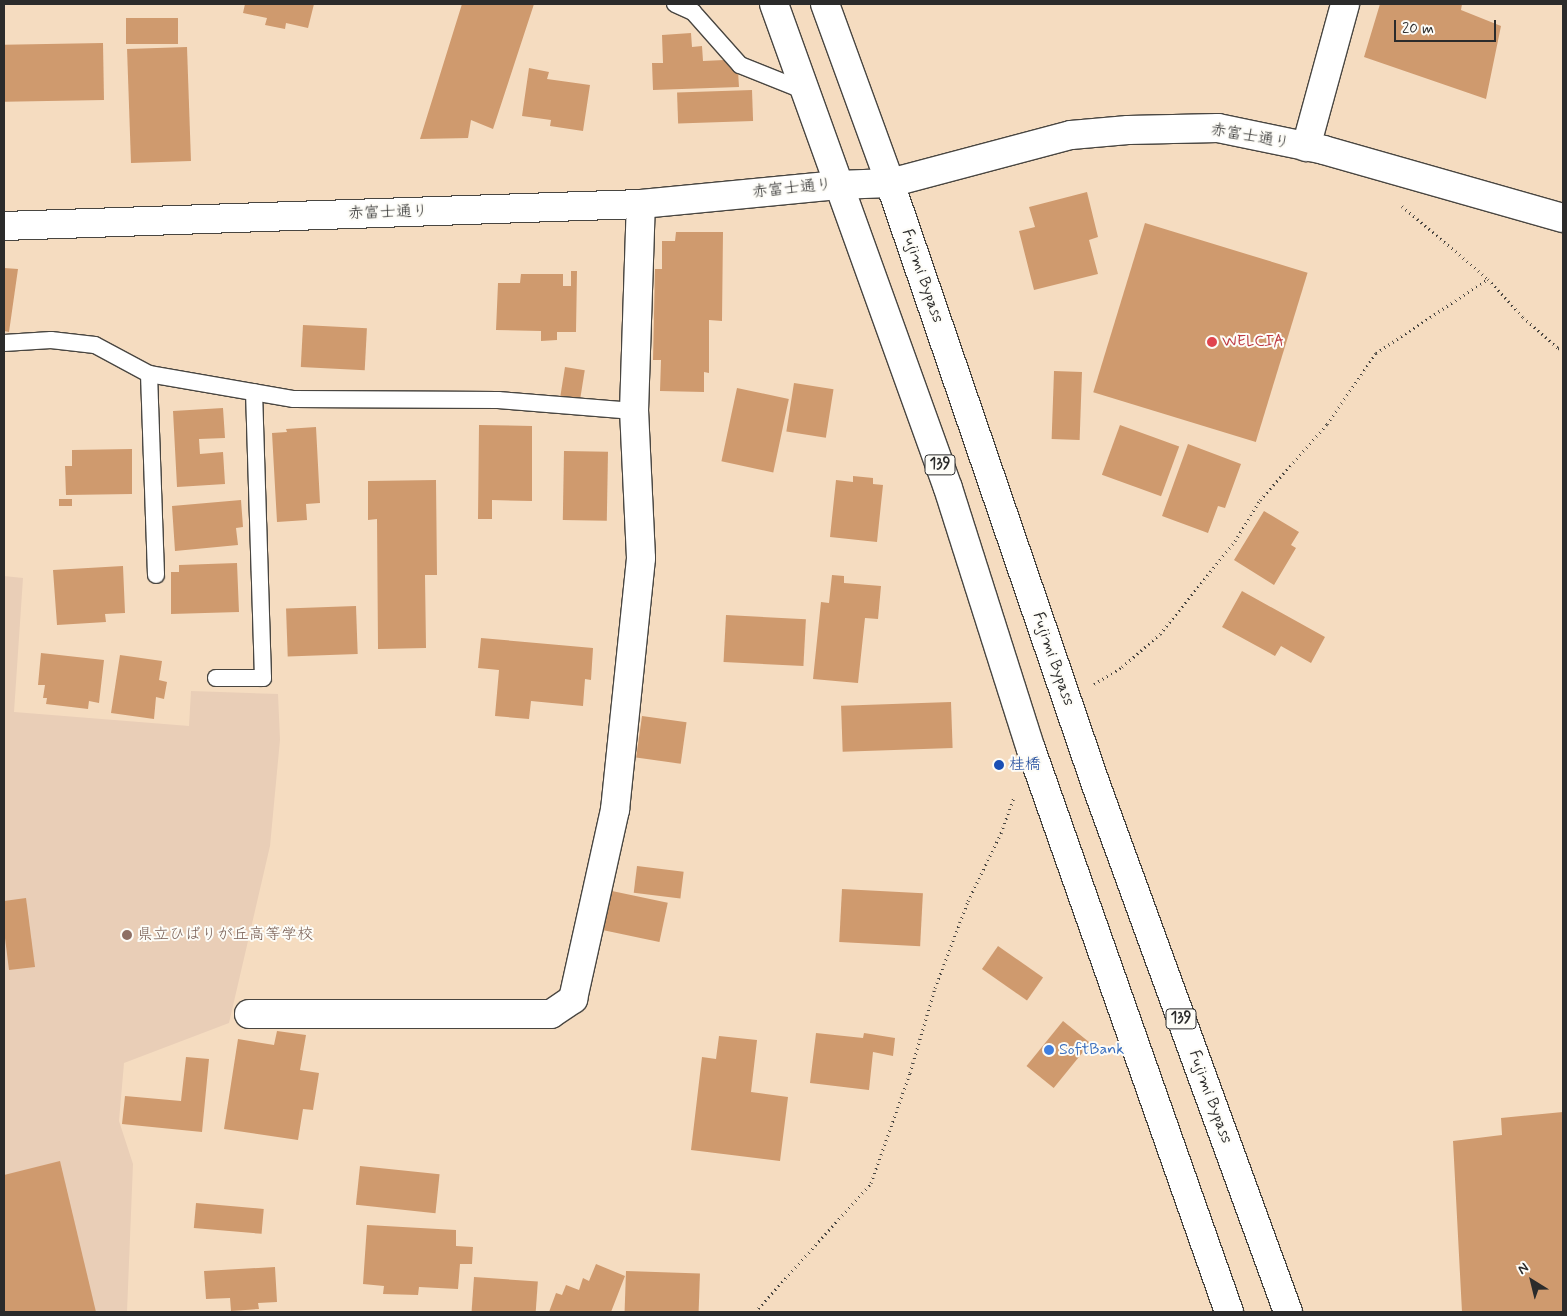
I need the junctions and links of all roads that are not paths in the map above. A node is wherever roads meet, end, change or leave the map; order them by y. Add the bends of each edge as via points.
1 (675, 4) edge
2 (774, 4) edge
3 (825, 4) edge
4 (1345, 4) edge
5 (805, 91) junction
6 (1306, 147) junction
7 (890, 183) junction
8 (838, 185) junction
9 (641, 204) junction
10 (1563, 218) edge
11 (4, 226) edge
12 (4, 343) edge
13 (149, 374) junction
14 (254, 392) junction
15 (634, 411) junction
16 (156, 575) dead end
17 (216, 678) dead end
18 (248, 1014) dead end
19 (1229, 1312) edge
20 (1288, 1312) edge

1 - 5 lane via 693,12 740,65
2 - 5 main road, 139
3 - 7 main road, Fujimi Bypass / 139
4 - 6 main road
5 - 8 main road, 139
6 - 7 main road, 赤富士通り via 1218,128 1128,130 1071,135
6 - 10 main road, 赤富士通り
7 - 8 main road, 赤富士通り
7 - 20 main road, Fujimi Bypass / 139 via 1075,725
8 - 9 main road, 赤富士通り
8 - 19 main road, 139 via 948,488 1031,749
9 - 11 main road, 赤富士通り
9 - 15 main road
12 - 13 lane via 52,340 95,345
13 - 14 lane
13 - 16 lane
14 - 15 lane via 294,399 498,400
14 - 17 lane via 263,678
15 - 18 main road via 642,558 616,810 573,999 550,1014

